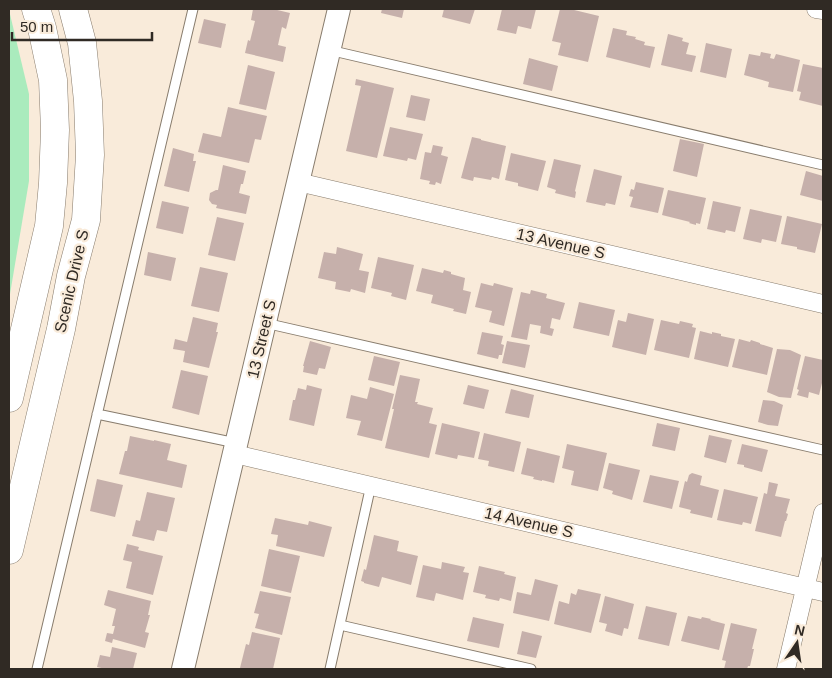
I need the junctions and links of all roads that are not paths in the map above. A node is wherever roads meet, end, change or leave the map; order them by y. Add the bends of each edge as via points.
1 (36, 9) edge
2 (73, 9) edge
3 (193, 9) edge
4 (339, 9) edge
5 (816, 9) edge
6 (823, 10) edge
7 (329, 50) junction
8 (823, 165) edge
9 (298, 182) junction
10 (823, 304) edge
11 (265, 323) junction
12 (9, 398) edge
13 (97, 414) junction
14 (236, 449) junction
15 (823, 450) edge
16 (371, 485) junction
17 (823, 513) edge
18 (9, 550) edge
19 (806, 588) junction
20 (823, 592) edge
21 (340, 625) junction
22 (37, 669) edge
23 (183, 669) edge
24 (330, 669) edge
25 (531, 669) edge
26 (786, 669) edge

1 - 12 main road, Scenic Drive S via 53,80 53,183 49,226
2 - 18 main road, Scenic Drive S via 82,44 88,102 90,155 86,220
3 - 13 lane
4 - 7 street, 13 Street S
5 - 6 street
7 - 8 lane
7 - 9 street, 13 Street S
9 - 10 street, 13 Avenue S
9 - 11 street, 13 Street S
11 - 14 street, 13 Street S
11 - 15 lane
13 - 14 lane
13 - 22 lane
14 - 16 street, 14 Avenue S
14 - 23 street, 13 Street S
16 - 19 street, 14 Avenue S
16 - 21 lane
17 - 19 street
19 - 20 street, 14 Avenue S
19 - 26 street
21 - 24 lane
21 - 25 lane

